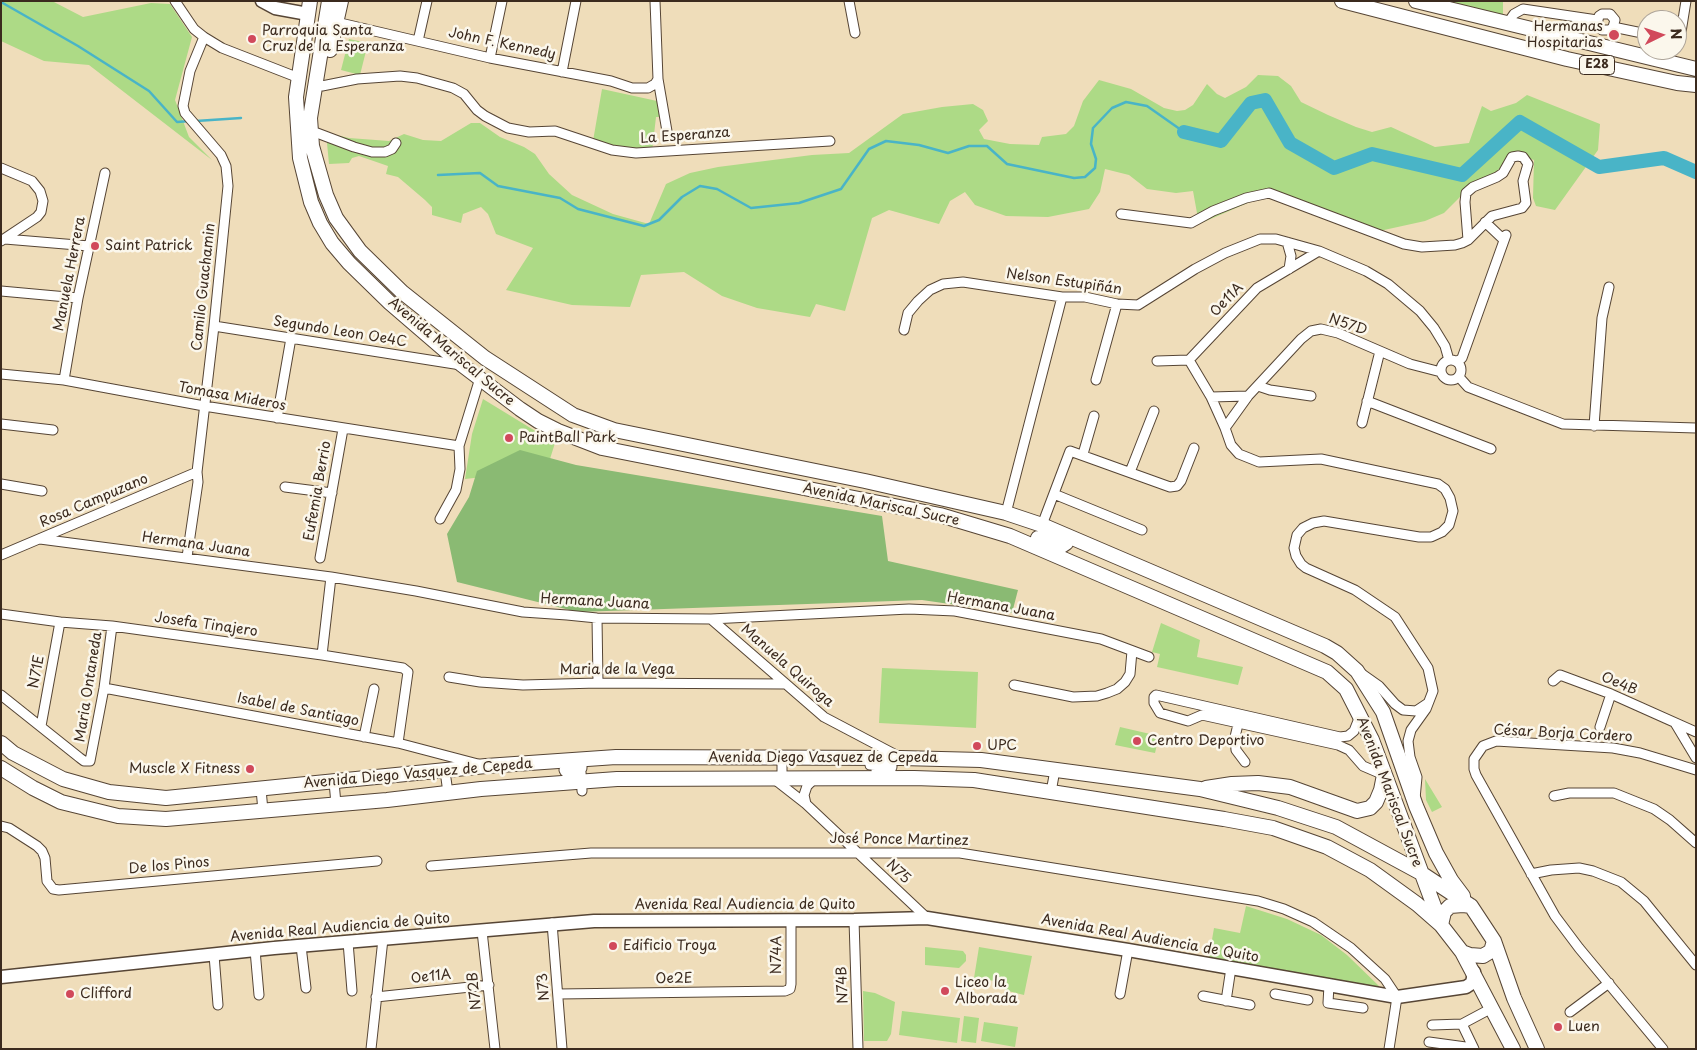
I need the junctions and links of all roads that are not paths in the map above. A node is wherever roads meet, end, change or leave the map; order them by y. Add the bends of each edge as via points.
1 (174, 1) edge
2 (262, 1) edge
3 (325, 1) edge
4 (329, 1) edge
5 (341, 1) edge
6 (427, 1) edge
7 (502, 1) edge
8 (576, 1) edge
9 (655, 1) edge
10 (849, 1) edge
11 (1342, 1) edge
12 (1416, 1) edge
13 (309, 8) edge
14 (1597, 20) junction
15 (336, 22) junction
16 (1507, 24) junction
17 (1613, 28) junction
18 (1637, 32) edge
19 (855, 33) dead end
20 (204, 37) junction
21 (418, 41) junction
22 (1499, 42) junction
23 (490, 58) junction
24 (1696, 69) edge
25 (562, 72) junction
26 (299, 78) junction
27 (658, 79) junction
28 (1696, 85) edge
29 (322, 86) junction
30 (297, 118) junction
31 (317, 133) junction
32 (668, 137) dead end
33 (830, 141) dead end
34 (396, 143) dead end
35 (1, 168) edge
36 (319, 172) junction
37 (105, 173) dead end
38 (1121, 214) dead end
39 (1499, 214) junction
40 (1486, 222) junction
41 (1502, 236) junction
42 (3, 240) edge
43 (1468, 240) junction
44 (1287, 242) junction
45 (89, 246) junction
46 (1319, 251) junction
47 (1289, 269) junction
48 (1609, 287) dead end
49 (1, 291) edge
50 (1062, 297) junction
51 (78, 298) junction
52 (1117, 304) junction
53 (214, 326) junction
54 (904, 330) dead end
55 (291, 338) junction
56 (1380, 351) junction
57 (1189, 360) junction
58 (1157, 361) dead end
59 (1453, 361) junction
60 (462, 365) junction
61 (1440, 372) junction
62 (1, 374) edge
63 (1459, 377) junction
64 (480, 378) junction
65 (64, 380) junction
66 (1096, 380) dead end
67 (1258, 386) junction
68 (1248, 396) junction
69 (1311, 396) dead end
70 (1211, 397) junction
71 (1367, 401) junction
72 (204, 406) junction
73 (1154, 411) dead end
74 (1094, 416) dead end
75 (277, 418) junction
76 (1362, 423) dead end
77 (1, 424) edge
78 (1594, 426) junction
79 (1225, 428) junction
80 (1696, 428) edge
81 (343, 429) junction
82 (53, 430) dead end
83 (459, 446) junction
84 (1194, 448) dead end
85 (1491, 449) dead end
86 (1083, 454) junction
87 (197, 472) junction
88 (1130, 472) junction
89 (865, 481) junction
90 (1, 484) edge
91 (795, 486) junction
92 (285, 487) dead end
93 (42, 491) dead end
94 (332, 493) junction
95 (1054, 494) junction
96 (1006, 513) junction
97 (440, 519) dead end
98 (1042, 525) junction
99 (977, 526) junction
100 (1142, 530) dead end
101 (1066, 536) junction
102 (40, 539) junction
103 (1, 555) edge
104 (187, 558) junction
105 (320, 558) dead end
106 (331, 577) junction
107 (1, 614) edge
108 (598, 618) junction
109 (711, 619) junction
110 (60, 622) junction
111 (112, 626) junction
112 (1132, 651) junction
113 (322, 655) junction
114 (1149, 657) dead end
115 (1357, 671) junction
116 (449, 677) dead end
117 (1553, 681) dead end
118 (598, 682) junction
119 (786, 684) junction
120 (1014, 685) dead end
121 (104, 688) junction
122 (374, 689) dead end
123 (1611, 694) junction
124 (1, 695) edge
125 (1428, 703) junction
126 (1203, 711) junction
127 (1360, 716) junction
128 (1239, 719) junction
129 (1675, 723) junction
130 (41, 726) junction
131 (1600, 727) dead end
132 (1696, 732) edge
133 (364, 736) junction
134 (1315, 736) junction
135 (1, 743) edge
136 (398, 743) junction
137 (782, 758) junction
138 (869, 758) junction
139 (901, 758) junction
140 (1696, 758) edge
141 (583, 759) junction
142 (1246, 762) dead end
143 (486, 766) junction
144 (1, 768) edge
145 (1055, 770) junction
146 (1696, 770) edge
147 (445, 771) junction
148 (1384, 775) junction
149 (891, 778) junction
150 (778, 779) junction
151 (814, 779) junction
152 (334, 782) junction
153 (582, 787) junction
154 (262, 789) junction
155 (1200, 789) junction
156 (1051, 792) junction
157 (448, 793) junction
158 (1554, 796) dead end
159 (1414, 801) junction
160 (336, 804) junction
161 (806, 804) junction
162 (263, 811) junction
163 (1, 826) edge
164 (1696, 843) edge
165 (856, 852) junction
166 (377, 861) dead end
167 (432, 866) dead end
168 (1421, 873) junction
169 (1532, 874) junction
170 (1471, 906) junction
171 (927, 918) junction
172 (854, 920) junction
173 (791, 921) junction
174 (552, 923) junction
175 (1441, 925) junction
176 (482, 931) junction
177 (383, 939) junction
178 (1494, 941) junction
179 (348, 942) junction
180 (301, 946) junction
181 (255, 950) junction
182 (1128, 950) junction
183 (1462, 952) junction
184 (214, 955) junction
185 (1696, 965) edge
186 (1231, 968) junction
187 (1474, 972) junction
188 (1, 977) edge
189 (1292, 979) junction
190 (1609, 983) junction
191 (489, 985) junction
192 (1329, 985) junction
193 (306, 988) dead end
194 (790, 989) joint
195 (352, 991) dead end
196 (558, 994) junction
197 (1120, 994) dead end
198 (1275, 994) dead end
199 (259, 995) dead end
200 (1203, 996) dead end
201 (1290, 996) junction
202 (376, 997) junction
203 (1397, 997) junction
204 (1308, 1000) dead end
205 (1226, 1001) junction
206 (218, 1005) dead end
207 (1250, 1005) dead end
208 (1362, 1008) dead end
209 (1492, 1008) junction
210 (1570, 1012) dead end
211 (1462, 1024) junction
212 (1432, 1025) dead end
213 (1430, 1042) dead end
214 (1474, 1048) edge
215 (371, 1049) edge
216 (495, 1049) edge
217 (562, 1049) edge
218 (858, 1049) edge
219 (1389, 1049) edge
220 (1513, 1049) edge
221 (1537, 1049) edge
222 (1663, 1049) edge

1 - 20 street via 194,29
2 - 13 main road via 275,8
3 - 30 main road, Avenida Mariscal Sucre via 306,68
4 - 36 main road, Avenida Mariscal Sucre via 310,118 312,146
5 - 15 main road, Avenida Mariscal Sucre
6 - 21 street
7 - 23 street
8 - 25 street
9 - 27 street
10 - 19 street
11 - 22 main road, E28
12 - 16 main road, E28
13 - 26 main road, Avenida Mariscal Sucre
14 - 16 street via 1523,9 1514,14
14 - 17 street via 1602,30
14 - 17 street via 1602,14 1610,14 1615,20
15 - 21 street, John F. Kennedy
15 - 29 main road, Avenida Mariscal Sucre
16 - 22 main road
16 - 24 main road, E28
17 - 18 street
20 - 26 street via 222,48
20 - 53 street, Camilo Guachamin via 190,71 182,106 226,166 228,186
21 - 23 street, John F. Kennedy
22 - 28 main road, E28
23 - 25 street, John F. Kennedy
25 - 27 street, John F. Kennedy via 643,89
26 - 30 main road, Avenida Mariscal Sucre
27 - 32 street
29 - 31 main road, Avenida Mariscal Sucre
29 - 33 street, La Esperanza via 357,79 417,78 464,94 477,110 508,128 529,132 555,131 612,150 636,154
30 - 60 main road, Avenida Mariscal Sucre via 300,158 309,194 320,223 332,242 390,303
31 - 34 street via 372,152 385,152
31 - 36 main road, Avenida Mariscal Sucre
35 - 42 street via 32,181 43,201 38,217
36 - 89 main road, Avenida Mariscal Sucre via 333,210 347,234 402,292 485,358 573,415 614,430
37 - 45 street, Manuela Herrera
38 - 43 street via 1190,223 1246,198 1269,193 1413,247 1455,245
39 - 40 street
39 - 41 street via 1497,220
39 - 43 street via 1522,208 1526,203 1523,180 1528,164 1521,156 1512,157 1503,173 1473,186 1466,193
40 - 41 street
40 - 43 street
41 - 59 street via 1462,358
42 - 45 street
44 - 46 street, Nelson Estupiñán
44 - 47 street via 1291,256
44 - 52 street, Nelson Estupiñán via 1260,239 1195,269 1138,305
45 - 51 street, Manuela Herrera
46 - 47 street, Oe11A
46 - 59 street, Nelson Estupiñán via 1388,284 1420,311
47 - 57 street, Oe11A via 1257,288
48 - 78 street via 1602,318
49 - 51 street
50 - 52 street, Nelson Estupiñán via 1085,297
50 - 54 street, Nelson Estupiñán via 963,282 944,284 930,290 908,312
50 - 96 street
51 - 65 street, Manuela Herrera
52 - 66 street
53 - 55 street, Segundo Leon Oe4C
53 - 72 street, Camilo Guachamin
55 - 60 street, Segundo Leon Oe4C
55 - 75 street
56 - 61 street, N57D
56 - 67 street, N57D via 1338,333 1322,329 1311,331
56 - 71 street
57 - 58 street
57 - 70 street
59 - 61 street via 1442,364
59 - 63 street via 1461,369
60 - 64 main road, Avenida Mariscal Sucre
61 - 63 street via 1448,380
62 - 65 street, Tomasa Mideros
63 - 78 street via 1468,387 1563,424
64 - 83 street
64 - 91 main road, Avenida Mariscal Sucre via 538,421 602,448
65 - 72 street, Tomasa Mideros
67 - 68 street, N57D
67 - 69 street
68 - 70 street
68 - 79 street, N57D
70 - 79 street
71 - 76 street
71 - 85 street
72 - 75 street, Tomasa Mideros
72 - 87 street, Camilo Guachamin
73 - 88 street
74 - 86 street
75 - 81 street, Tomasa Mideros
77 - 82 street
78 - 80 street
79 - 125 street via 1231,445 1239,454 1259,462 1321,459 1438,484 1445,489 1450,498 1452,518 1442,532 1431,537 1324,521 1303,528 1296,535 1294,548 1306,568 1355,590 1396,616 1428,668 1433,691
81 - 83 street, Tomasa Mideros
81 - 94 street, Eufemia Berrio
83 - 97 street via 460,470 456,490
84 - 88 street via 1177,486 1170,487
86 - 88 street
86 - 95 street via 1070,451
87 - 102 street, Rosa Campuzano
87 - 104 street, Camilo Guachamin
89 - 91 main road via 844,483 798,474 792,477
89 - 96 main road, Avenida Mariscal Sucre
90 - 93 street
91 - 99 main road, Avenida Mariscal Sucre via 940,515
92 - 94 street
94 - 105 street, Eufemia Berrio
95 - 98 street
95 - 100 street
96 - 98 main road, Avenida Mariscal Sucre
98 - 101 main road, Avenida Mariscal Sucre
99 - 101 main road via 1006,526 1060,547 1066,543
99 - 127 main road, Avenida Mariscal Sucre via 1010,536 1327,672 1346,689
101 - 115 main road, Avenida Mariscal Sucre via 1325,646
102 - 103 street, Rosa Campuzano
102 - 104 street, Hermana Juana
104 - 106 street, Hermana Juana
106 - 108 street, Hermana Juana via 523,612
106 - 113 street
107 - 110 street, Josefa Tinajero
108 - 109 street, Hermana Juana
108 - 118 street
109 - 112 street, Hermana Juana via 909,609 955,612 1101,639
109 - 119 street, Manuela Quiroga
110 - 111 street, Josefa Tinajero
110 - 130 street, N71E
111 - 113 street, Josefa Tinajero
111 - 121 street, Maria Ontaneda
112 - 114 street, Hermana Juana
112 - 120 street via 1130,674 1125,682 1117,689 1097,696 1073,697
113 - 136 street, Josefa Tinajero via 408,672
115 - 125 street via 1379,686 1404,710 1416,710
115 - 159 main road, Avenida Mariscal Sucre via 1383,712
116 - 118 street, Maria de la Vega via 523,685
117 - 123 street, Oe4B via 1560,675
118 - 119 street, Maria de la Vega
119 - 139 street, Manuela Quiroga via 824,717
121 - 130 street, Maria Ontaneda via 90,760 84,761
121 - 133 street, Isabel de Santiago
122 - 133 street
123 - 129 street, Oe4B
123 - 131 street
124 - 130 street, Maria Ontaneda
125 - 159 street via 1408,741 1417,777
126 - 126 street via 1156,695 1154,697 1160,713 1188,721
126 - 128 street
127 - 134 street via 1354,731 1348,736
127 - 148 main road, Avenida Mariscal Sucre
128 - 134 street
128 - 142 street via 1236,750
129 - 132 street
129 - 140 street
133 - 136 street, Isabel de Santiago
134 - 148 street via 1346,748 1363,766
135 - 154 main road, Avenida Diego Vasquez de Cepeda via 13,753 63,779 109,792 166,798
136 - 143 street, Isabel de Santiago
137 - 138 main road, Avenida Diego Vasquez de Cepeda
137 - 141 main road, Avenida Diego Vasquez de Cepeda
137 - 150 street
138 - 139 main road, Avenida Diego Vasquez de Cepeda
138 - 149 street via 870,765 892,766 876,768 891,770
139 - 145 main road, Avenida Diego Vasquez de Cepeda via 981,760
141 - 143 main road, Avenida Diego Vasquez de Cepeda
141 - 153 street via 583,763 564,764 564,767 582,766 564,770 581,772
143 - 147 main road, Avenida Diego Vasquez de Cepeda
144 - 162 main road, Avenida Diego Vasquez de Cepeda via 61,802 118,816 166,819
145 - 155 main road, Avenida Diego Vasquez de Cepeda
145 - 156 street
146 - 169 street, César Borja Cordero via 1613,748 1496,741 1483,746 1474,759 1476,775
147 - 152 main road, Avenida Diego Vasquez de Cepeda
147 - 157 street
148 - 155 main road via 1376,802 1359,811 1290,786 1258,783
148 - 168 main road, Avenida Mariscal Sucre
149 - 151 main road, Avenida Diego Vasquez de Cepeda
149 - 156 main road, Avenida Diego Vasquez de Cepeda via 974,780
150 - 151 main road, Avenida Diego Vasquez de Cepeda
150 - 153 main road, Avenida Diego Vasquez de Cepeda via 617,779
150 - 161 street, N75
151 - 161 street via 804,795
152 - 154 main road, Avenida Diego Vasquez de Cepeda
152 - 160 street
153 - 157 main road, Avenida Diego Vasquez de Cepeda
154 - 162 street
155 - 168 main road, Avenida Diego Vasquez de Cepeda via 1278,808 1336,827
156 - 175 main road, Avenida Diego Vasquez de Cepeda via 1273,828 1327,848 1370,870
157 - 160 main road, Avenida Diego Vasquez de Cepeda
158 - 164 street via 1569,792 1614,793 1654,809
159 - 170 main road, Avenida Mariscal Sucre via 1436,853
160 - 162 main road, Avenida Diego Vasquez de Cepeda
161 - 165 street, N75
163 - 166 street, De los Pinos via 42,851 47,881 59,890
165 - 167 street, José Ponce Martinez via 591,854
165 - 171 street, N75
165 - 203 street, José Ponce Martinez via 960,853 1267,904 1298,914 1339,939 1385,979
168 - 170 main road, Avenida Diego Vasquez de Cepeda
168 - 175 main road, Avenida Mariscal Sucre
169 - 185 street via 1579,868 1593,870 1621,882 1644,902
169 - 190 street, César Borja Cordero via 1555,916
170 - 175 main road via 1450,906 1444,912
170 - 178 main road, Avenida Diego Vasquez de Cepeda
171 - 172 main road, Avenida Real Audiencia de Quito
171 - 182 main road, Avenida Real Audiencia de Quito
172 - 173 main road, Avenida Real Audiencia de Quito
172 - 218 street, N74B
173 - 174 main road, Avenida Real Audiencia de Quito via 594,920
173 - 194 street, N74A
174 - 176 main road, Avenida Real Audiencia de Quito
174 - 196 street, N73
175 - 183 main road, Avenida Diego Vasquez de Cepeda
176 - 177 main road, Avenida Real Audiencia de Quito
176 - 191 street, N72B
177 - 179 main road, Avenida Real Audiencia de Quito
177 - 202 street
178 - 183 main road via 1491,951 1483,956
178 - 221 main road, Avenida Diego Vasquez de Cepeda via 1514,998
179 - 180 main road, Avenida Real Audiencia de Quito
179 - 195 street
180 - 181 main road, Avenida Real Audiencia de Quito
180 - 193 street
181 - 184 main road, Avenida Real Audiencia de Quito
181 - 199 street
182 - 186 main road, Avenida Real Audiencia de Quito
182 - 197 street
183 - 187 main road, Avenida Diego Vasquez de Cepeda
184 - 188 main road, Avenida Real Audiencia de Quito
184 - 206 street
186 - 189 main road, Avenida Real Audiencia de Quito
186 - 205 street
187 - 203 main road, Avenida Real Audiencia de Quito via 1472,983 1466,987
187 - 209 main road, Avenida Diego Vasquez de Cepeda
189 - 192 main road, Avenida Real Audiencia de Quito
189 - 201 street
190 - 210 street
190 - 222 street, César Borja Cordero
191 - 202 street, Oe11A
191 - 216 street, N72B
192 - 203 main road, Avenida Real Audiencia de Quito
192 - 208 street via 1328,1003
194 - 196 street, Oe2E
196 - 217 street, N73
198 - 201 street
200 - 205 street
201 - 204 street
202 - 215 street
203 - 219 street
205 - 207 street
209 - 211 street
209 - 220 main road, Avenida Diego Vasquez de Cepeda
211 - 212 street
211 - 214 street
213 - 214 street

